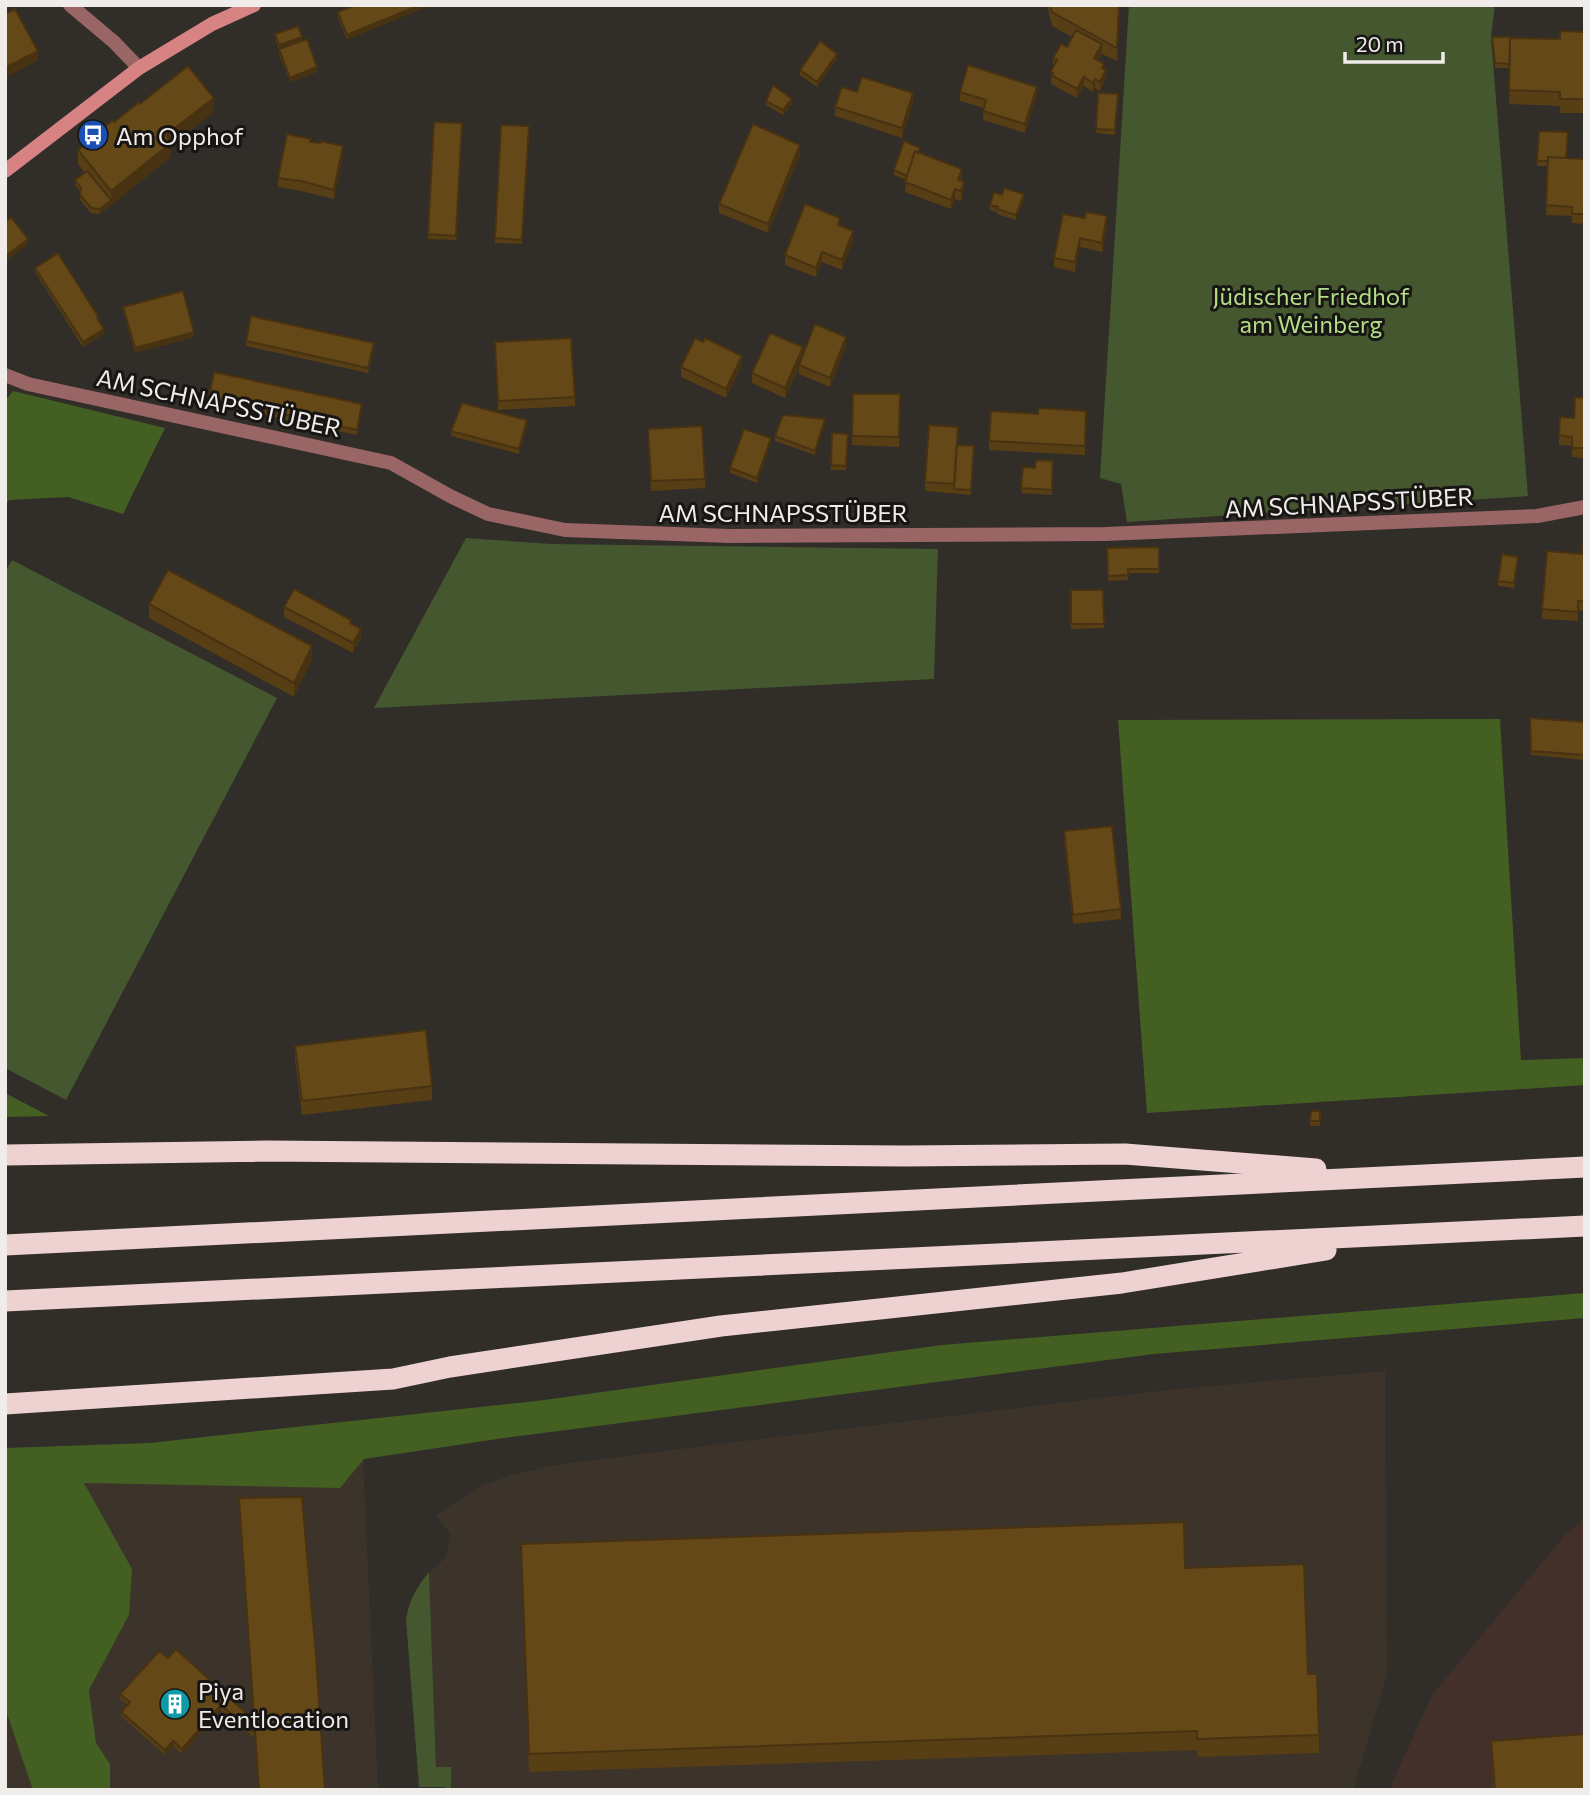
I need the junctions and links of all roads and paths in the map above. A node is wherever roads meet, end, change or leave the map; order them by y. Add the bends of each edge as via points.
1 (70, 5) edge
2 (254, 5) edge
3 (139, 68) junction
4 (5, 171) edge
5 (5, 375) edge
6 (1585, 507) edge
7 (5, 1155) edge
8 (1585, 1167) edge
9 (1408, 1176) junction
10 (1585, 1226) edge
11 (1418, 1234) junction
12 (5, 1245) edge
13 (5, 1301) edge
14 (5, 1404) edge

1 - 3 street
2 - 3 street via 212,24
3 - 4 street
5 - 6 street, AM SCHNAPSSTÜBER via 391,463 488,514 565,530 729,536 1170,532 1537,516
7 - 9 highway via 266,1151 1125,1154
8 - 9 highway
9 - 12 highway
10 - 11 highway
11 - 13 highway
11 - 14 highway via 1122,1283 721,1326 393,1379

